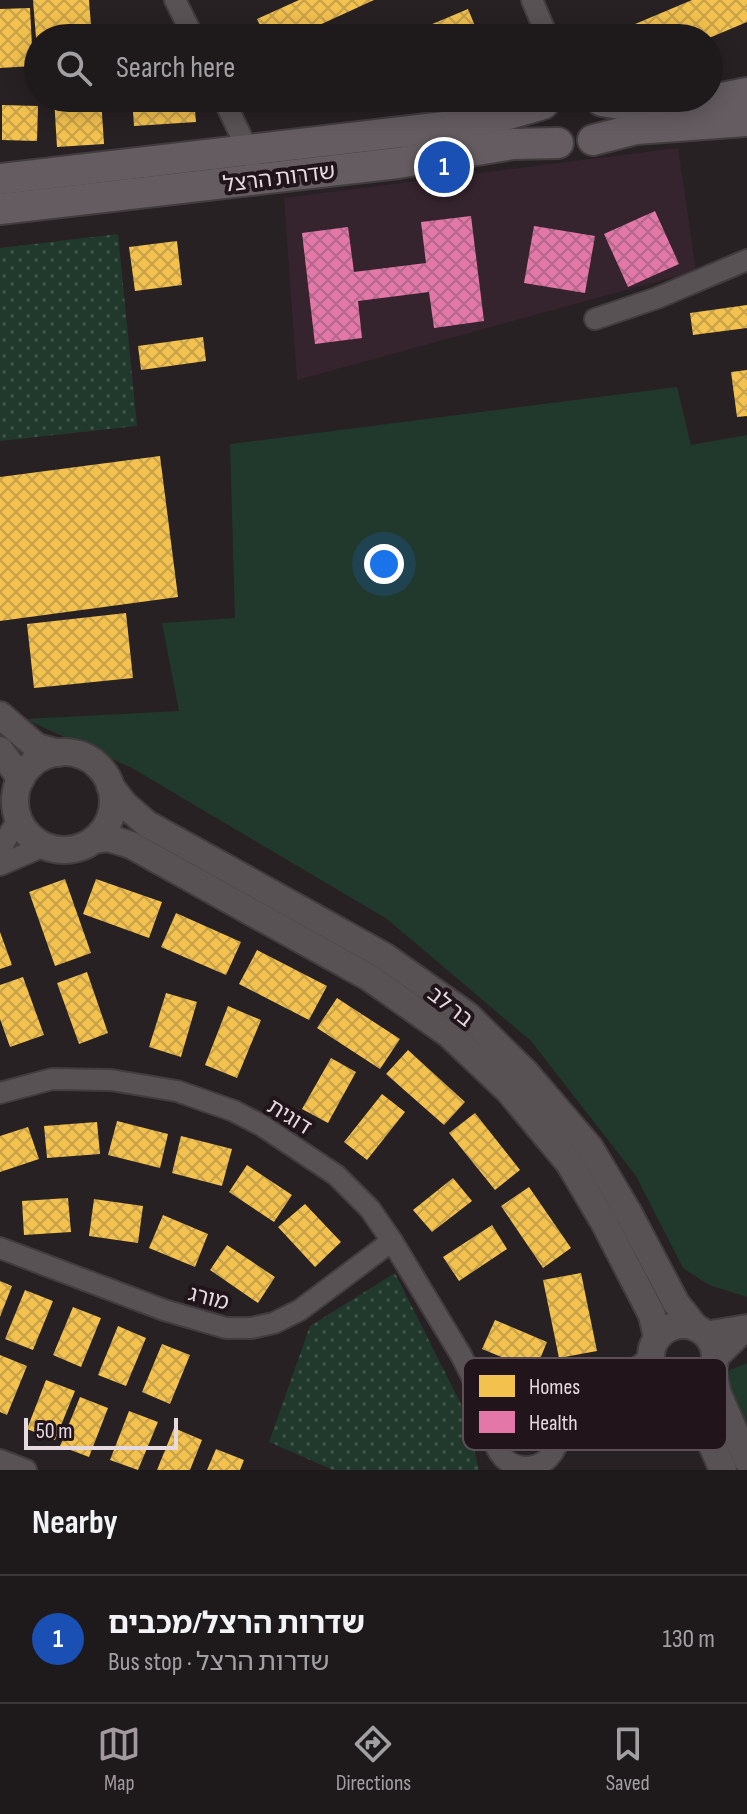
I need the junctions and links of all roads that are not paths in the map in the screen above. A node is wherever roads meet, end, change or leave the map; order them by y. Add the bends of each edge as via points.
1 (175, 0) edge
2 (532, 0) edge
3 (187, 24) edge
4 (542, 24) edge
5 (747, 93) edge
6 (723, 98) edge
7 (230, 112) edge
8 (512, 112) edge
9 (543, 112) edge
10 (603, 112) edge
11 (747, 121) edge
12 (593, 140) junction
13 (558, 143) junction
14 (249, 151) junction
15 (0, 179) edge
16 (260, 179) junction
17 (0, 209) edge
18 (747, 260) edge
19 (595, 319) dead end
20 (0, 715) edge
21 (0, 750) edge
22 (59, 753) junction
23 (21, 779) junction
24 (110, 786) junction
25 (18, 819) junction
26 (95, 840) junction
27 (44, 846) junction
28 (0, 850) edge
29 (0, 865) edge
30 (0, 1093) edge
31 (392, 1241) junction
32 (0, 1248) edge
33 (747, 1328) edge
34 (699, 1330) junction
35 (654, 1347) junction
36 (461, 1355) junction
37 (463, 1358) edge
38 (645, 1358) edge
39 (655, 1358) edge
40 (714, 1358) edge
41 (719, 1358) edge
42 (463, 1359) edge
43 (727, 1414) edge
44 (498, 1450) edge
45 (552, 1450) edge
46 (714, 1450) edge
47 (0, 1460) edge
48 (747, 1460) edge
49 (513, 1467) edge
50 (26, 1470) edge
51 (723, 1470) edge

1 - 3 street
2 - 4 street
5 - 6 main road
7 - 14 street
8 - 14 main road, שדרות הרצל via 478,123
9 - 13 main road via 545,131
10 - 12 main road via 604,122
11 - 12 main road via 636,129
12 - 13 main road, שדרות הרצל via 576,147
13 - 16 main road, שדרות הרצל via 513,144
14 - 15 main road, שדרות הרצל
14 - 16 street
16 - 17 main road, שדרות הרצל
18 - 19 street
20 - 22 street via 37,747
21 - 23 street
22 - 23 street via 39,759
22 - 24 street via 84,756
23 - 25 street via 15,797
24 - 26 street via 112,811
24 - 34 street, בר לב via 147,824 384,956 467,1015 590,1148 676,1303
25 - 27 street
25 - 28 street
26 - 27 street via 63,851
26 - 35 street, בר לב via 131,845 370,978 450,1035 508,1090 569,1163 652,1315
27 - 29 street
30 - 31 street, דוגית via 52,1079 111,1080 177,1091 234,1111 336,1175
31 - 32 street, מורג via 300,1310 251,1328 226,1328 164,1310
31 - 36 street, דוגית
33 - 34 street
33 - 41 street
34 - 35 street via 675,1326
34 - 40 street
35 - 38 street
35 - 39 street
36 - 37 street, דוגית
36 - 42 street, דוגית
43 - 48 street
44 - 49 street
45 - 49 street via 545,1461
46 - 51 street
47 - 50 street

